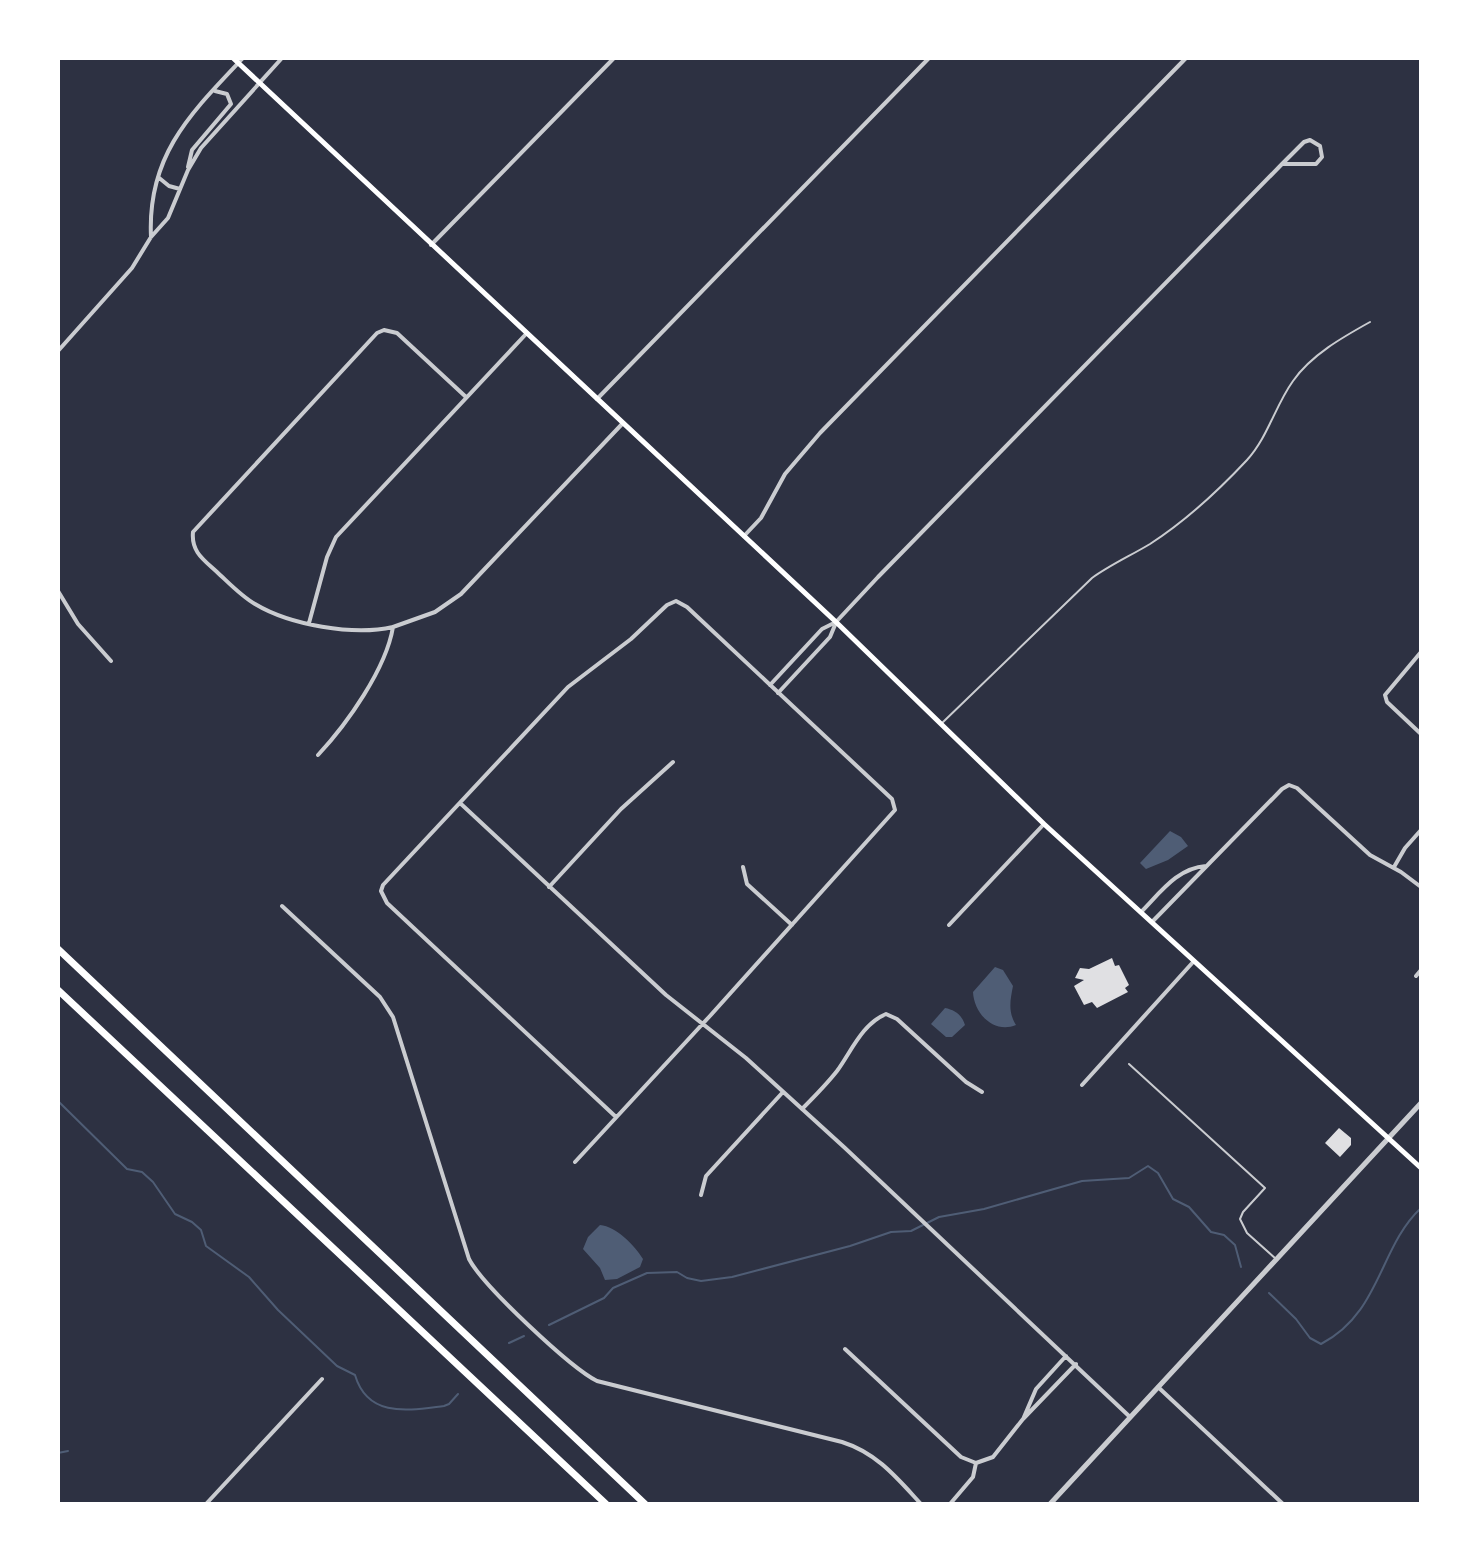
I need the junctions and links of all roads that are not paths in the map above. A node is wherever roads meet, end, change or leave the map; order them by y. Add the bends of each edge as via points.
1 (233, 58) edge
2 (282, 58) edge
3 (614, 58) edge
4 (929, 58) edge
5 (1186, 58) edge
6 (241, 61) edge
7 (259, 83) junction
8 (212, 91) junction
9 (1282, 164) junction
10 (188, 170) junction
11 (158, 177) junction
12 (181, 189) junction
13 (151, 237) junction
14 (431, 245) junction
15 (1370, 322) dead end
16 (526, 334) junction
17 (58, 351) edge
18 (466, 397) junction
19 (597, 399) junction
20 (623, 423) junction
21 (744, 536) junction
22 (58, 591) edge
23 (836, 622) junction
24 (309, 623) junction
25 (393, 627) junction
26 (1421, 652) edge
27 (111, 661) dead end
28 (770, 685) junction
29 (778, 693) junction
30 (940, 725) junction
31 (1421, 734) edge
32 (318, 755) dead end
33 (673, 762) dead end
34 (460, 803) junction
35 (1044, 824) junction
36 (1421, 830) edge
37 (1206, 866) junction
38 (743, 867) dead end
39 (1394, 868) junction
40 (549, 887) junction
41 (1421, 887) edge
42 (282, 906) dead end
43 (1141, 912) junction
44 (1152, 922) junction
45 (792, 925) junction
46 (949, 925) dead end
47 (58, 949) edge
48 (1194, 961) junction
49 (1421, 970) edge
50 (1416, 976) dead end
51 (58, 990) edge
52 (703, 1024) junction
53 (1129, 1064) dead end
54 (1082, 1085) dead end
55 (783, 1092) junction
56 (982, 1092) dead end
57 (1421, 1103) edge
58 (802, 1109) junction
59 (616, 1117) junction
60 (1389, 1138) junction
61 (575, 1162) dead end
62 (1421, 1168) edge
63 (701, 1195) dead end
64 (1277, 1260) junction
65 (845, 1349) dead end
66 (1067, 1356) junction
67 (1076, 1364) junction
68 (322, 1379) dead end
69 (1158, 1387) junction
70 (1130, 1417) junction
71 (1023, 1419) junction
72 (976, 1463) junction
73 (206, 1504) edge
74 (606, 1504) edge
75 (645, 1504) edge
76 (921, 1504) edge
77 (950, 1504) edge
78 (1050, 1504) edge
79 (1283, 1504) edge

1 - 6 main road
2 - 7 street
3 - 14 street
4 - 19 street
5 - 21 street via 812,441
6 - 7 main road
6 - 8 street
7 - 10 street
7 - 14 main road
8 - 10 street via 225,92 231,104 192,150
8 - 11 street via 174,137
9 - 9 street via 1316,164 1322,157 1320,146 1304,142
9 - 23 street
10 - 12 street
11 - 12 street
11 - 13 street
12 - 13 street via 168,218
13 - 17 street via 132,268
14 - 16 main road
15 - 30 lane via 1293,379 1259,446 1245,462 1148,545 1092,578
16 - 18 street
16 - 19 main road
18 - 24 street via 336,537
18 - 24 street via 397,333 377,333 196,528 193,547 253,603
19 - 20 main road
20 - 21 main road
20 - 25 street via 461,594 435,612
21 - 23 main road
22 - 27 street via 70,614
23 - 28 street via 822,629
23 - 29 street via 830,637
23 - 30 main road
24 - 25 street via 346,629
25 - 32 street via 367,687
26 - 31 street via 1385,695
28 - 29 street
28 - 34 street via 676,601 574,681
29 - 45 street via 896,806 892,817
30 - 35 main road
33 - 40 street
34 - 40 street
34 - 59 street via 383,885 382,894
35 - 43 main road
35 - 46 street
36 - 39 street
37 - 39 street via 1285,786 1297,788 1370,855
37 - 43 street via 1181,873
37 - 44 street
38 - 45 street via 747,884
39 - 41 street
40 - 52 street
42 - 76 street via 380,997 393,1017 469,1259 520,1316 597,1381 854,1446 874,1456
43 - 44 main road
44 - 48 main road
45 - 52 street
47 - 75 highway
48 - 54 street
48 - 60 main road
49 - 50 street
51 - 74 highway
52 - 55 street
52 - 59 street
53 - 64 lane via 1265,1188 1240,1219 1247,1233
55 - 58 street
55 - 63 street via 706,1176
56 - 58 street via 886,1014 875,1020
57 - 60 street
58 - 66 street
59 - 61 street
60 - 62 main road
60 - 64 street
64 - 69 street
65 - 72 street via 961,1457
66 - 67 street
66 - 71 street via 1036,1389
67 - 70 street
67 - 71 street
68 - 73 street
69 - 70 street
69 - 79 street
70 - 78 street
71 - 72 street via 993,1457
72 - 77 street via 973,1477

